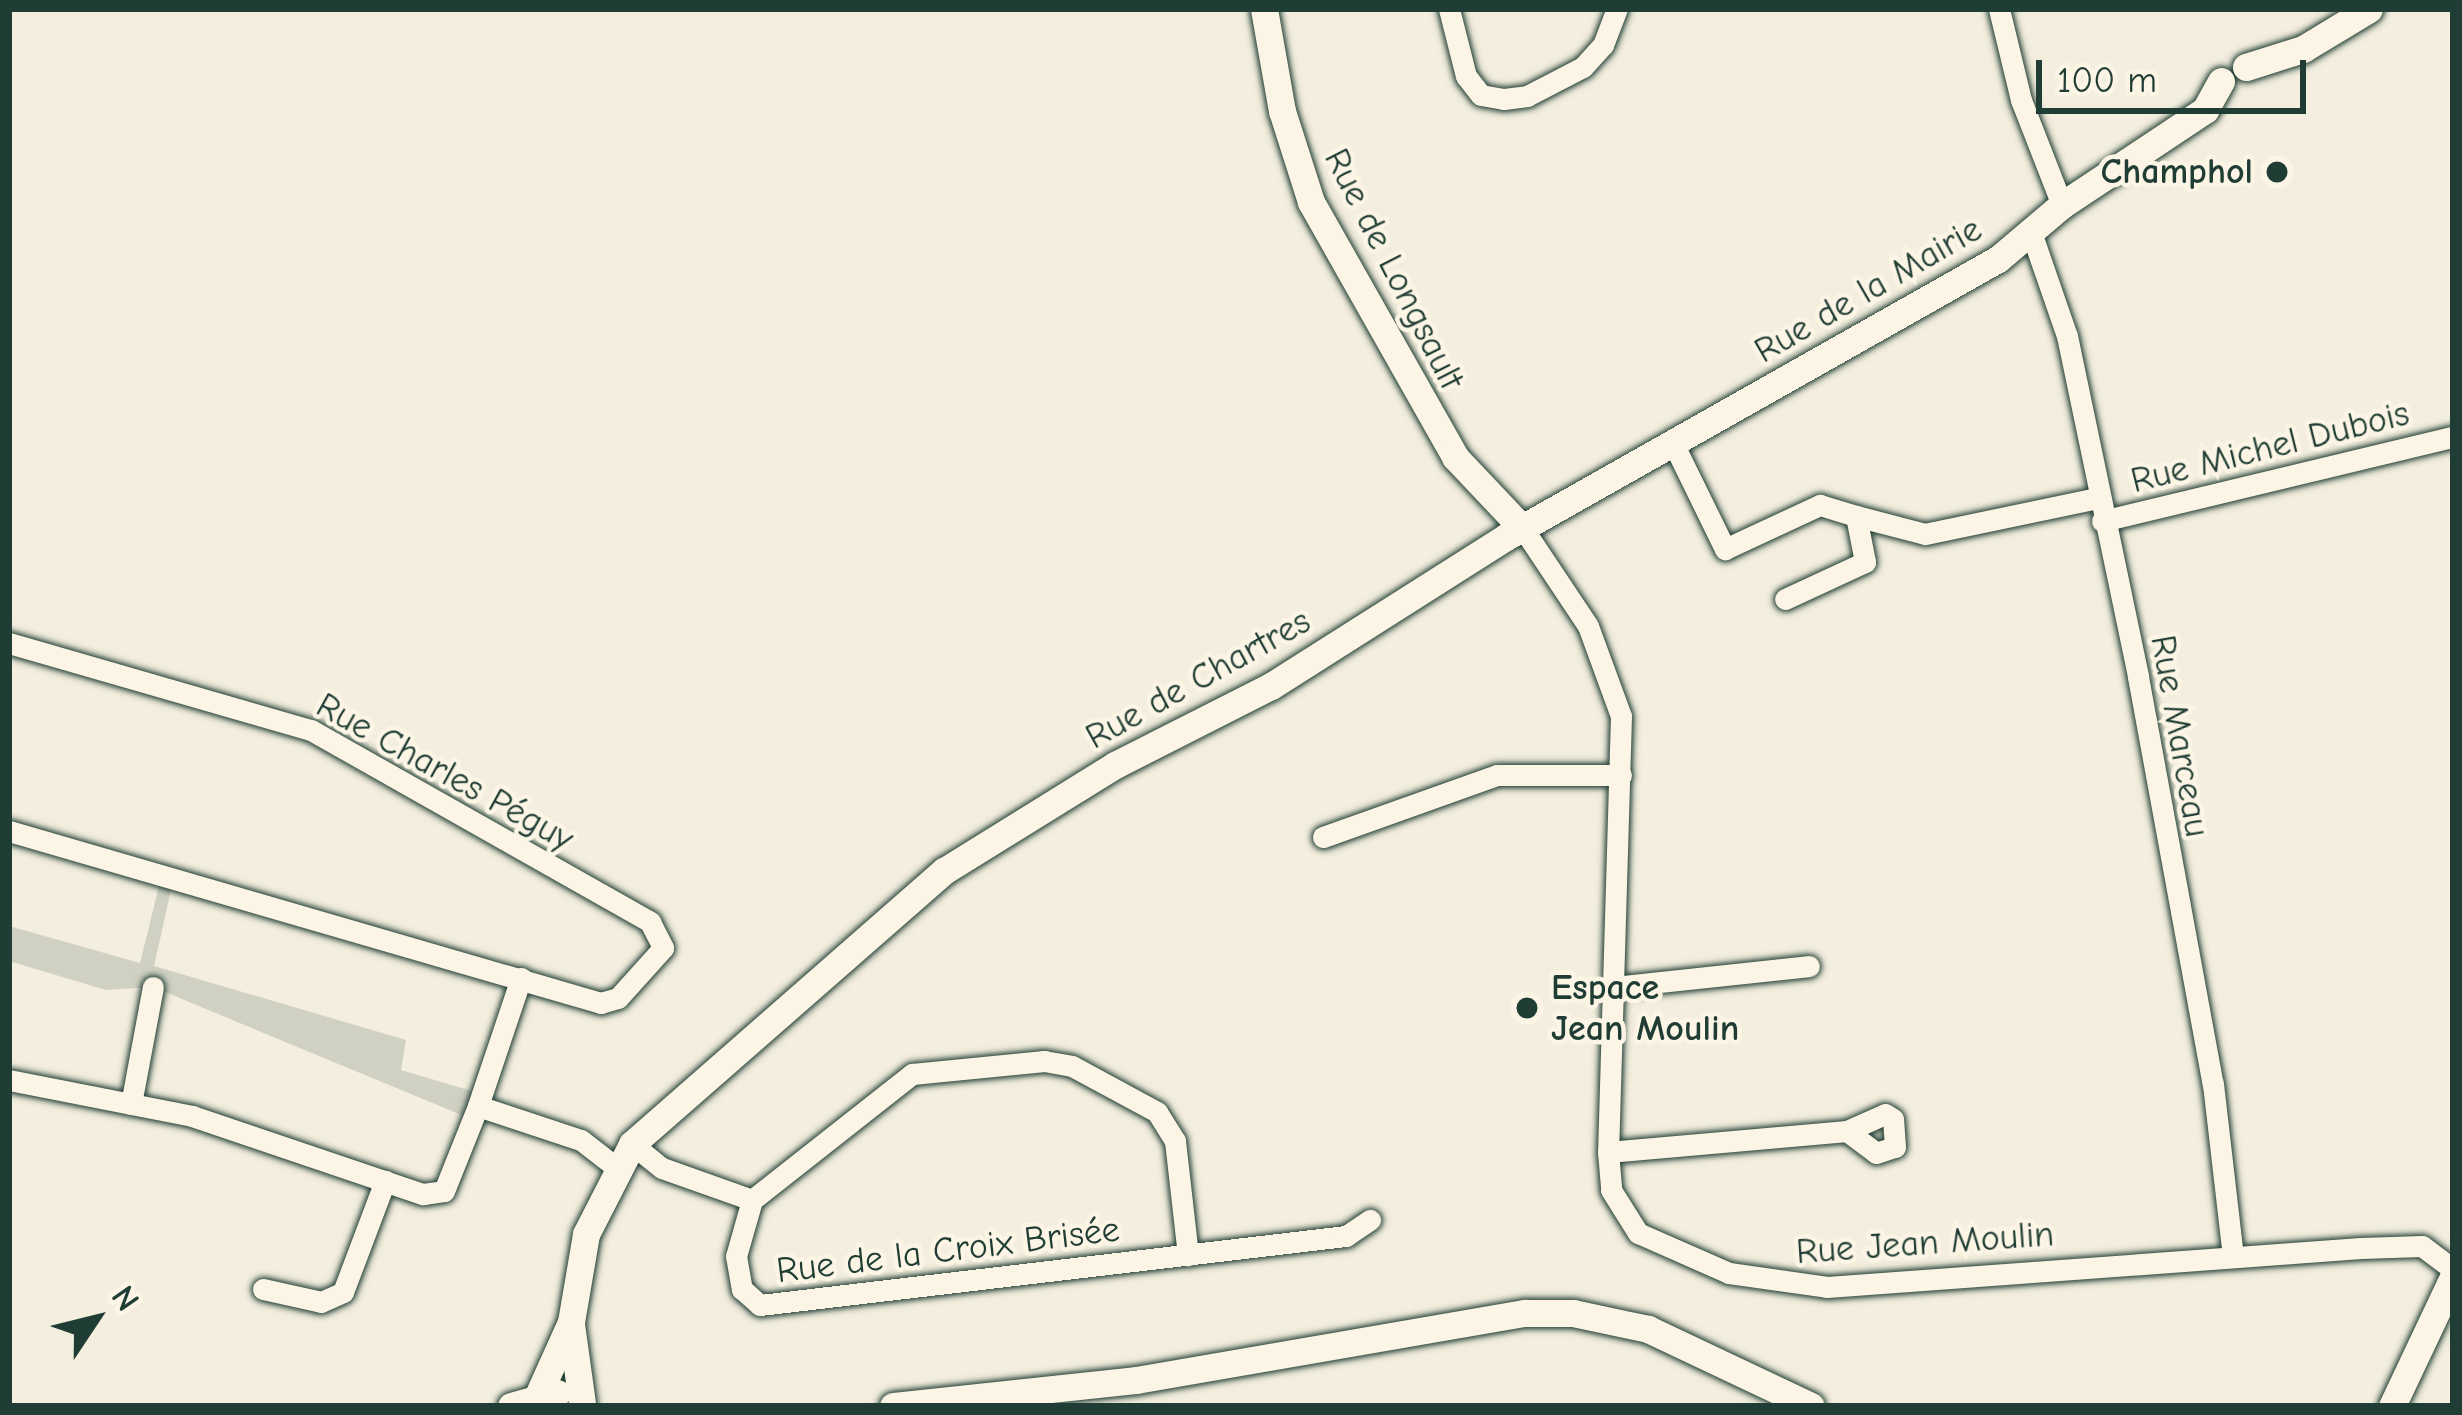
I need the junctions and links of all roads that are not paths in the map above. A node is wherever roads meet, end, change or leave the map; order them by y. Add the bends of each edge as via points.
1 (1264, 9) edge
2 (1448, 9) edge
3 (1617, 9) edge
4 (2000, 9) edge
5 (2369, 9) edge
6 (2062, 205) junction
7 (2032, 235) junction
8 (2453, 436) edge
9 (1675, 447) junction
10 (2099, 510) junction
11 (1856, 516) junction
12 (1524, 530) junction
13 (1785, 598) dead end
14 (9, 643) edge
15 (1621, 775) junction
16 (9, 831) edge
17 (1323, 837) dead end
18 (1809, 966) dead end
19 (521, 978) junction
20 (153, 987) dead end
21 (1613, 987) junction
22 (9, 1080) edge
23 (131, 1104) junction
24 (478, 1106) junction
25 (1847, 1131) dead end
26 (1608, 1151) junction
27 (624, 1156) junction
28 (385, 1181) junction
29 (752, 1200) junction
30 (1370, 1220) dead end
31 (1188, 1255) junction
32 (2233, 1256) junction
33 (2453, 1273) edge
34 (263, 1289) dead end
35 (571, 1322) junction
36 (538, 1393) junction
37 (584, 1404) edge
38 (511, 1406) edge
39 (893, 1406) edge
40 (1811, 1406) edge
41 (2392, 1406) edge

1 - 12 street, Rue de Longsault via 1282,111 1311,202 1455,458
2 - 3 street via 1466,76 1481,95 1504,99 1583,67 1604,45
4 - 6 street via 2021,100
5 - 6 street, Rue de la Mairie via 2302,50 2234,74 2205,110
6 - 7 street, Rue de la Mairie
7 - 9 street, Rue de la Mairie
7 - 10 street, Rue Marceau via 2067,336
8 - 10 street, Rue Michel Dubois
9 - 11 street, Rue Michel Dubois via 1725,549 1820,505
9 - 12 street, Rue de la Mairie
10 - 11 street, Rue Michel Dubois via 1925,534
10 - 32 street, Rue Marceau via 2212,1084
11 - 13 street via 1865,562
12 - 15 street, Rue Jean Moulin via 1543,548 1614,682
12 - 27 street, Rue de Chartres via 1271,686 1115,764 912,897
14 - 19 street, Rue Charles Péguy via 311,730 660,932 661,958 610,1003
15 - 17 street via 1498,775
15 - 21 street, Rue Jean Moulin
16 - 19 street, Rue Charles Péguy
18 - 21 street
19 - 24 street
20 - 23 street
21 - 26 street, Rue Jean Moulin
22 - 23 street
23 - 28 street via 192,1116
24 - 27 street
24 - 28 street via 444,1191 423,1194
25 - 26 street
26 - 32 street, Rue Jean Moulin via 1611,1190 1638,1232 1769,1284 1827,1287
27 - 29 street
27 - 35 street via 586,1234
28 - 34 street via 343,1292 321,1302
29 - 31 street, Rue de la Croix Brisée via 736,1256 742,1289 760,1305
29 - 31 street via 912,1074 1044,1061 1072,1066 1157,1112 1175,1141
30 - 31 street, Rue de la Croix Brisée via 1346,1236
32 - 33 street, Rue Jean Moulin via 2422,1246
33 - 41 street
35 - 36 street
35 - 37 street
36 - 37 street
36 - 38 street
39 - 40 street via 1136,1380 1525,1313 1573,1312 1648,1329

